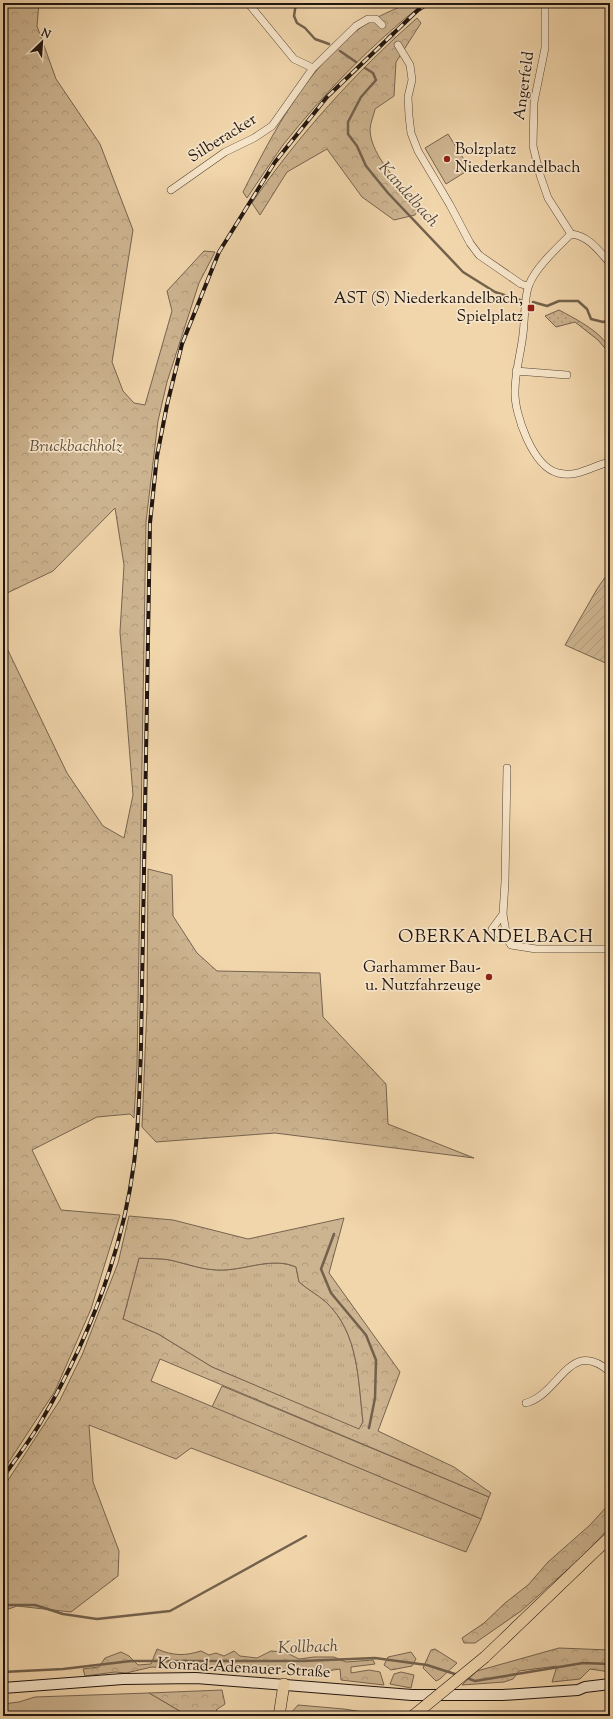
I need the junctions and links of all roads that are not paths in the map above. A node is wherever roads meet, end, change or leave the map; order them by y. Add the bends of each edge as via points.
1 (248, 3) edge
2 (545, 3) edge
3 (382, 25) tunnel mouth
4 (398, 45) tunnel mouth
5 (313, 68) junction
6 (171, 190) dead end
7 (571, 234) junction
8 (610, 262) edge
9 (528, 286) junction
10 (516, 371) junction
11 (567, 375) dead end
12 (610, 462) edge
13 (507, 768) dead end
14 (503, 914) junction
15 (507, 939) junction
16 (610, 949) edge
17 (610, 1372) edge
18 (526, 1403) dead end
19 (610, 1537) edge
20 (284, 1684) junction
21 (610, 1684) edge
22 (3, 1688) edge
23 (578, 1690) junction
24 (610, 1691) edge
25 (279, 1716) edge
26 (413, 1716) edge

1 - 5 street via 294,59
2 - 7 street, Angerfeld via 545,48 534,102 533,146 548,198
3 - 5 street, Silberacker via 376,19 368,19 356,26
4 - 9 street via 410,65 412,80 408,97 409,116 411,133 418,151 479,255 521,284
5 - 6 street, Silberacker via 272,126 225,152
7 - 8 street via 581,235 589,240
7 - 9 street
9 - 10 street
10 - 11 street
10 - 12 street via 515,391 519,418 536,457 544,466 556,473 568,475
13 - 14 street
14 - 15 street
14 - 15 street via 492,929
15 - 16 street via 512,945 534,949
17 - 18 street via 600,1363 580,1361 572,1364 546,1392 534,1401
19 - 26 main road, bridge via 485,1656
20 - 22 street, Konrad-Adenauer-Straße via 160,1678
20 - 23 street, Konrad-Adenauer-Straße via 412,1695 503,1695
20 - 25 main road
21 - 23 street, Konrad-Adenauer-Straße
23 - 24 street, Konrad-Adenauer-Straße

